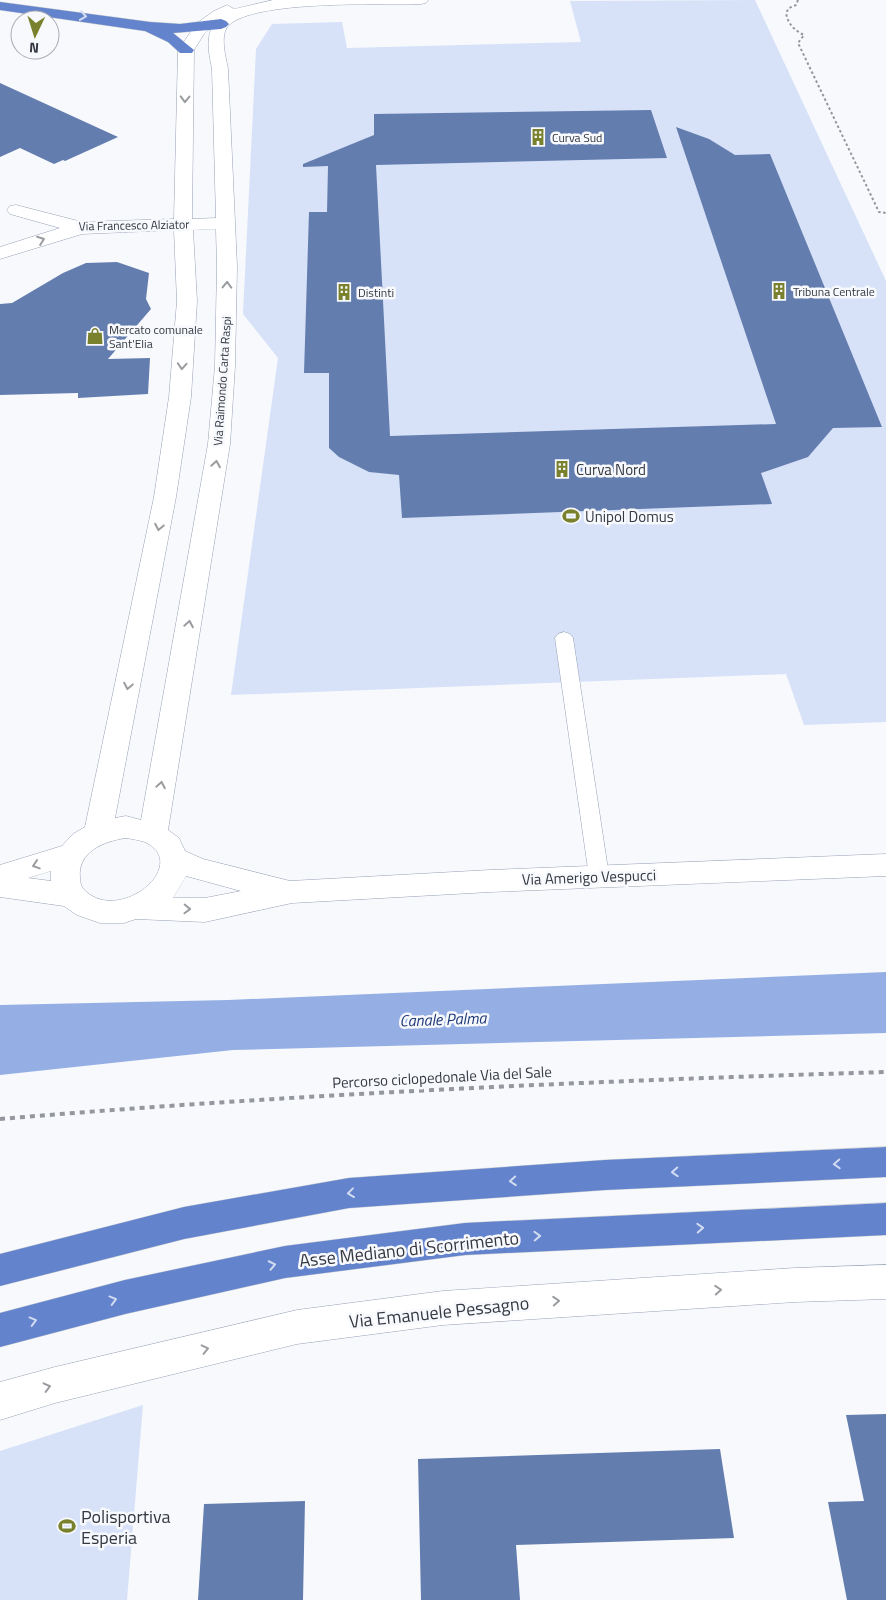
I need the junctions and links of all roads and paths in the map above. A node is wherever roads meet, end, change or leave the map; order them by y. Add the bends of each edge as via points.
1 (256, 0) edge
2 (421, 0) edge
3 (798, 0) edge
4 (310, 1) edge
5 (357, 1) edge
6 (0, 6) edge
7 (212, 25) junction
8 (150, 27) junction
9 (186, 50) junction
10 (2, 197) dead end
11 (16, 210) junction
12 (886, 213) edge
13 (225, 223) junction
14 (183, 224) junction
15 (81, 228) junction
16 (0, 249) edge
17 (0, 253) edge
18 (564, 638) dead end
19 (153, 832) junction
20 (98, 833) junction
21 (72, 854) junction
22 (175, 858) junction
23 (886, 865) edge
24 (0, 876) edge
25 (599, 876) junction
26 (0, 886) edge
27 (292, 892) junction
28 (70, 895) junction
29 (138, 908) junction
30 (886, 1072) edge
31 (0, 1119) edge
32 (886, 1162) edge
33 (886, 1219) edge
34 (0, 1270) edge
35 (886, 1282) edge
36 (0, 1330) edge
37 (0, 1401) edge

1 - 7 street via 215,15
2 - 5 street
3 - 12 path via 786,13 791,28 804,35 798,43 879,212
4 - 5 street
4 - 7 street via 256,8
6 -> 8 highway
7 - 8 highway via 180,29
7 - 9 street via 198,29
7 - 13 street, Via Raimondo Carta Raspi via 218,30 216,47 220,69
8 - 9 highway
9 -> 14 street
10 - 11 street
11 - 15 street, Via Francesco Alziator
11 - 16 street via 19,225 14,236
13 - 14 street, Via Francesco Alziator
19 -> 13 street, Via Raimondo Carta Raspi via 219,444 226,357
14 - 15 street, Via Francesco Alziator
14 -> 20 street via 187,302 180,397 163,506
17 -> 15 street
18 - 25 lane
19 - 20 street via 126,827
19 - 22 street, Via Amerigo Vespucci via 167,844
20 - 21 street
21 -> 24 street
21 - 28 street via 65,867 64,882
22 - 27 street, Via Amerigo Vespucci via 197,868
22 - 29 street, Via Amerigo Vespucci via 174,873 167,887 155,899
23 - 25 street, Via Amerigo Vespucci
25 - 27 street, Via Amerigo Vespucci
26 - 28 street, Via Amerigo Vespucci
29 -> 27 street, Via Amerigo Vespucci via 205,910
28 - 29 street, Via Amerigo Vespucci via 83,905 100,911
30 - 31 path, Percorso ciclopedonale Via del Sale via 641,1079 290,1096
32 -> 34 highway via 605,1175 349,1193 184,1223
36 -> 33 highway, Asse Mediano di Scorrimento via 125,1297 284,1262 466,1239
37 -> 35 street, Via Emanuele Pessagno via 55,1384 297,1326 443,1308

